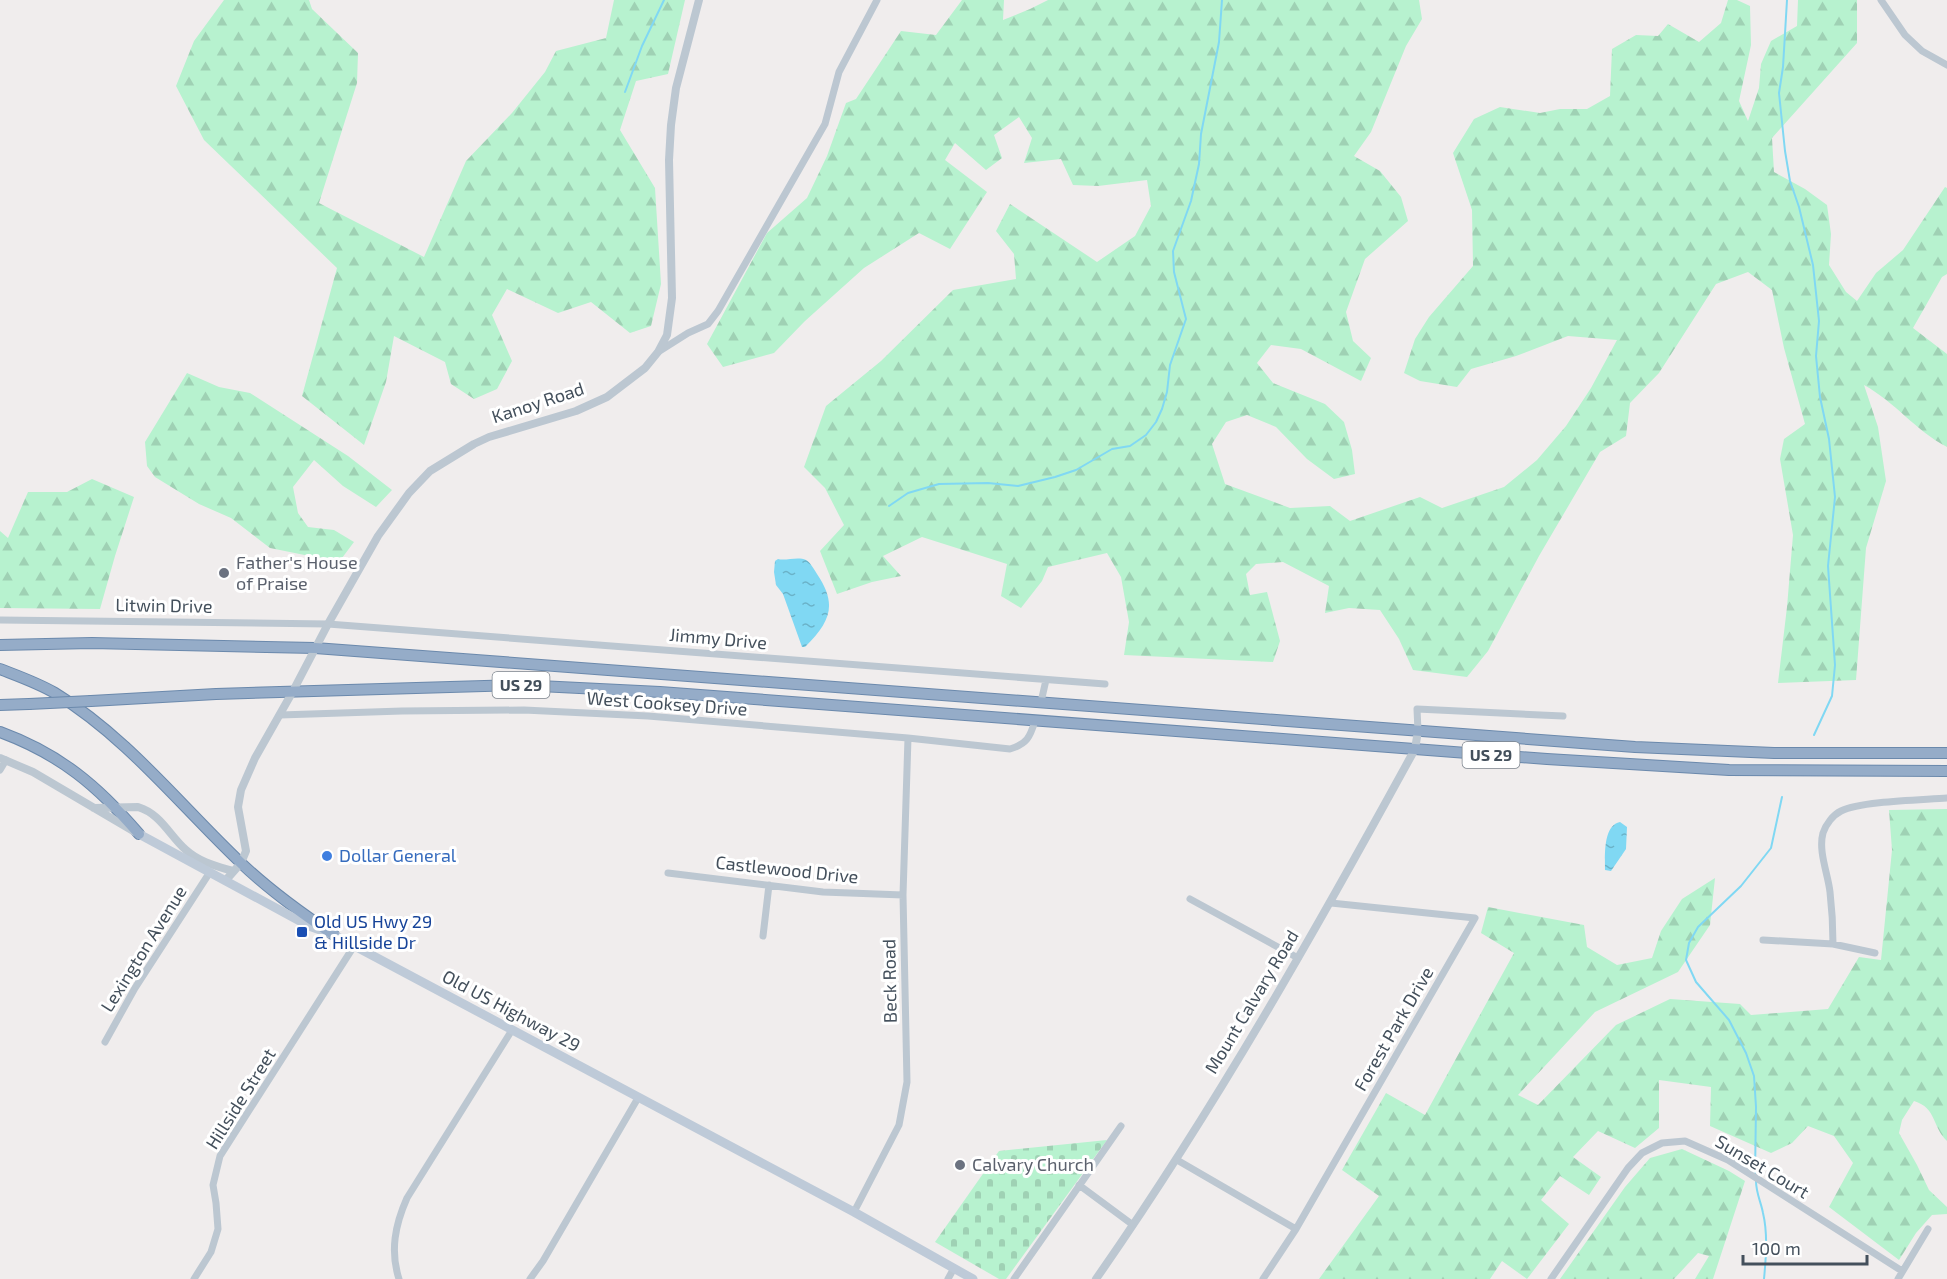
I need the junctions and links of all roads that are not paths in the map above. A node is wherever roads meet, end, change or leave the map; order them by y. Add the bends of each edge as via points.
1 (699, 0) edge
2 (877, 0) edge
3 (1881, 0) edge
4 (1947, 65) edge
5 (658, 352) junction
6 (0, 620) edge
7 (328, 624) junction
8 (0, 645) edge
9 (315, 648) junction
10 (0, 669) edge
11 (1046, 680) junction
12 (1106, 684) dead end
13 (293, 691) junction
14 (1041, 702) junction
15 (0, 705) edge
16 (280, 715) junction
17 (1563, 716) dead end
18 (1035, 721) junction
19 (1418, 731) junction
20 (0, 732) edge
21 (908, 738) junction
22 (1415, 749) junction
23 (1947, 753) edge
24 (3, 759) edge
25 (0, 770) edge
26 (1947, 771) edge
27 (1947, 798) edge
28 (94, 808) junction
29 (117, 808) junction
30 (139, 834) junction
31 (237, 867) junction
32 (210, 872) junction
33 (668, 873) dead end
34 (226, 880) junction
35 (769, 885) junction
36 (903, 895) junction
37 (1190, 899) dead end
38 (1331, 903) junction
39 (334, 935) junction
40 (763, 936) dead end
41 (1763, 940) dead end
42 (1833, 944) junction
43 (354, 946) junction
44 (1875, 953) dead end
45 (1298, 958) junction
46 (512, 1030) junction
47 (105, 1042) dead end
48 (639, 1098) junction
49 (1121, 1126) dead end
50 (1177, 1160) junction
51 (1079, 1185) junction
52 (854, 1212) junction
53 (1133, 1225) junction
54 (1296, 1229) junction
55 (1928, 1229) dead end
56 (954, 1268) junction
57 (1902, 1271) junction
58 (194, 1279) edge
59 (399, 1279) edge
60 (530, 1279) edge
61 (948, 1279) edge
62 (973, 1279) edge
63 (1014, 1279) edge
64 (1096, 1279) edge
65 (1263, 1279) edge
66 (1551, 1279) edge
67 (1898, 1279) edge

1 - 5 street, Kanoy Road via 676,88 671,125 672,298 667,335
2 - 5 street via 839,72 825,124 718,311 708,324
3 - 4 street via 1905,35 1922,51
5 - 7 street, Kanoy Road via 645,368 607,397 576,411 489,437 430,471 378,536
6 - 7 street, Litwin Drive
7 - 9 street, Kanoy Road
7 - 11 street, Jimmy Drive
8 - 9 highway, US 29
9 - 13 street, Kanoy Road
9 - 14 highway, US 29
10 - 31 highway via 53,692 134,754
11 - 12 street, Jimmy Drive
11 - 14 street
13 - 15 highway, US 29, bridge
13 - 16 street, Kanoy Road
13 - 18 highway, US 29 via 531,686
14 - 19 highway, US 29
16 - 21 street, West Cooksey Drive via 524,710 648,716
16 - 31 street, Kanoy Road via 241,790 238,807 246,851
17 - 19 street via 1417,709
18 - 21 street, West Cooksey Drive via 1022,746 1010,749
18 - 22 highway, US 29
19 - 22 street, Mount Calvary Road
19 - 23 highway, US 29 via 1774,753
20 - 29 highway via 67,764
21 - 36 street, Beck Road
22 - 26 highway, US 29 via 1729,770
22 - 38 street, Mount Calvary Road
24 - 25 street
24 - 28 street, Old US Highway 29
27 - 42 street via 1851,808 1841,811 1827,824 1822,845
28 - 29 street
28 - 30 street, Old US Highway 29
29 - 30 highway
29 - 31 street via 138,807 151,813 186,850 209,864
30 - 32 main road, Old US Highway 29
31 - 34 street
31 - 39 highway
32 - 34 main road, Old US Highway 29
32 - 47 street, Lexington Avenue
33 - 35 street, Castlewood Drive
34 - 39 main road, Old US Highway 29 via 309,926
35 - 36 street, Castlewood Drive
35 - 40 street
36 - 52 street, Beck Road via 907,1082 904,1104 899,1125
37 - 45 street
38 - 45 street, Mount Calvary Road
38 - 54 street, Forest Park Drive via 1475,918
39 - 43 main road, Old US Highway 29
41 - 42 street
42 - 44 street
43 - 46 main road, Old US Highway 29
43 - 58 street, Hillside Street via 220,1156 213,1185 218,1229 212,1252
45 - 50 street, Mount Calvary Road
46 - 48 main road, Old US Highway 29
46 - 59 street via 407,1198 395,1234 394,1259
48 - 52 main road, Old US Highway 29
48 - 60 street
49 - 51 street
50 - 53 street, Mount Calvary Road
50 - 54 street
51 - 53 street
51 - 63 street
52 - 56 main road, Old US Highway 29
53 - 64 street, Mount Calvary Road
54 - 65 street, Forest Park Drive
55 - 57 street
56 - 61 street
56 - 62 main road, Old US Highway 29
57 - 66 street, Sunset Court via 1728,1160 1685,1141 1662,1143 1642,1153
57 - 67 street

